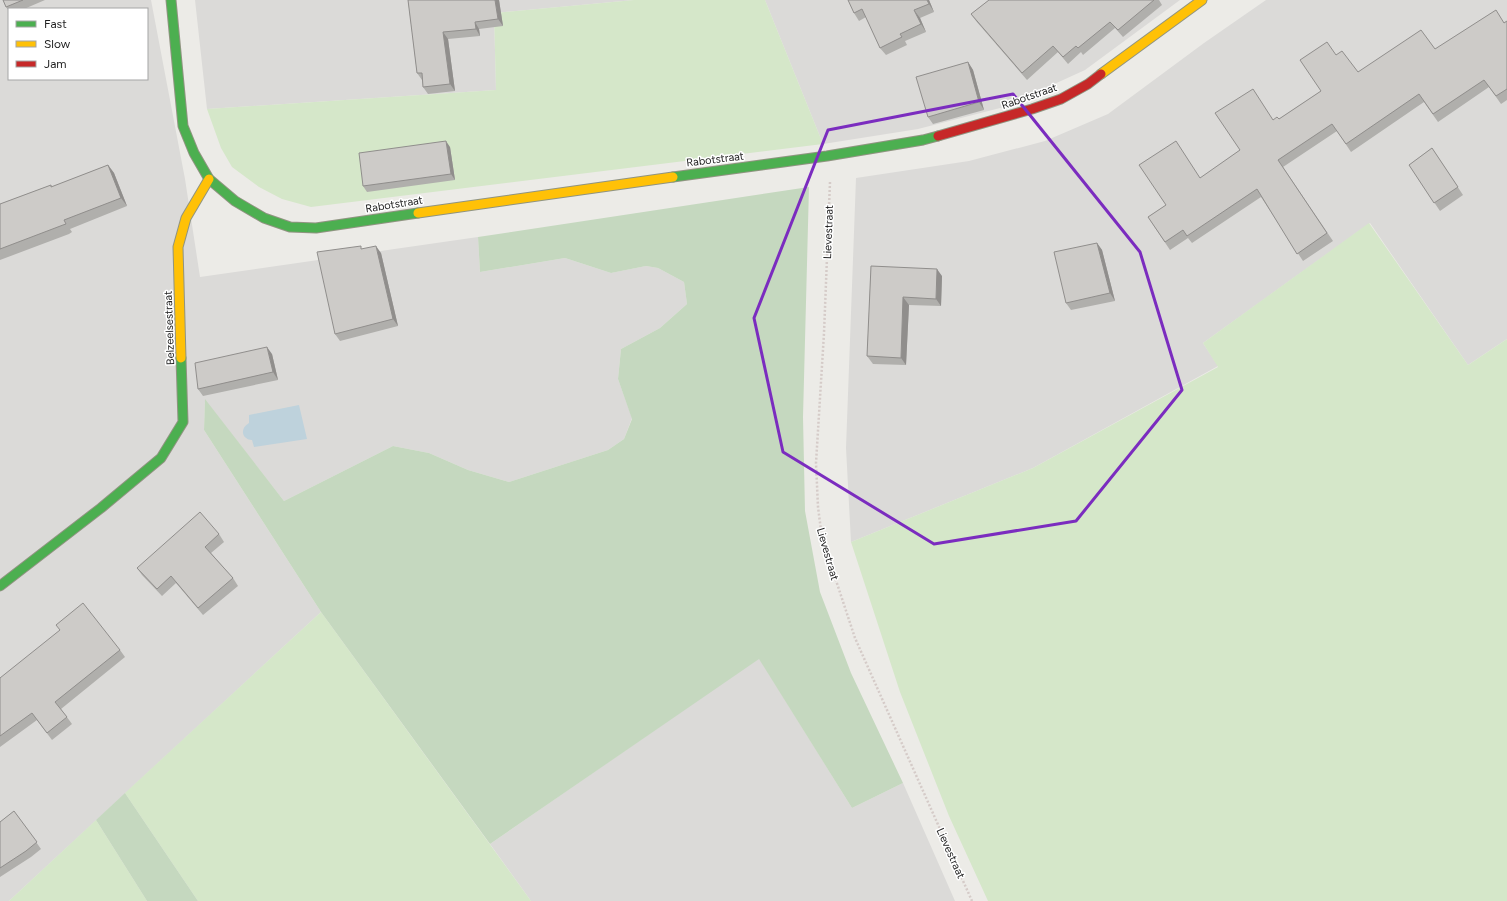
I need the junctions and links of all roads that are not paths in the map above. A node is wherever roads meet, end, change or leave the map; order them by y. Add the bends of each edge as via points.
1 (171, 0) edge
2 (1202, 0) edge
3 (209, 179) junction
4 (0, 586) edge

1 - 3 street via 183,126 194,153
2 - 3 street, Rabotstraat via 1088,84 1061,99 1032,110 923,140 831,156 316,228 290,227 264,218 235,202
3 - 4 street, Belzeelsestraat via 186,218 178,247 183,422 160,458 102,508

